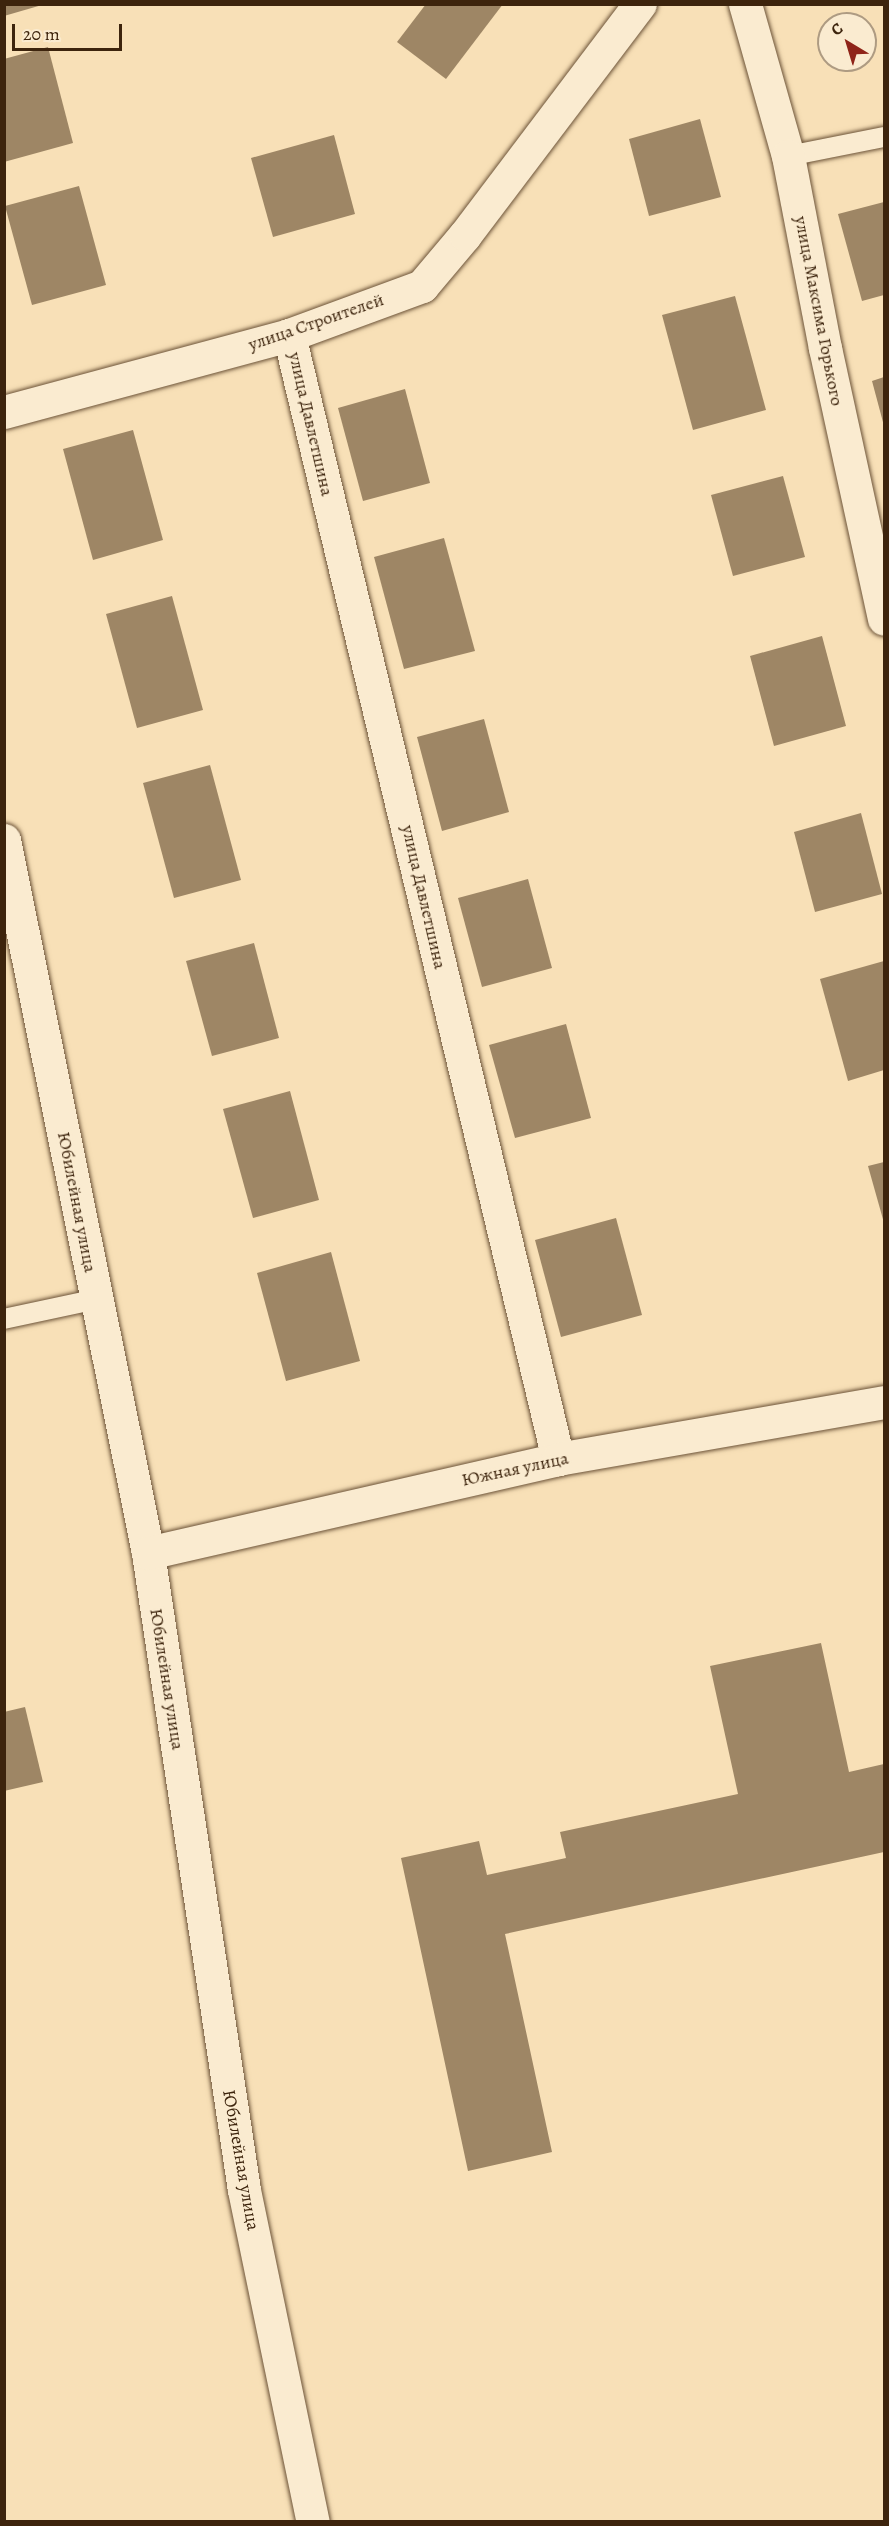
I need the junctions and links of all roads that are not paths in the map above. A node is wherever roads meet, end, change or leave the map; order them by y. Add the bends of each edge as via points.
1 (640, 4) edge
2 (745, 4) edge
3 (885, 137) edge
4 (788, 156) junction
5 (289, 335) junction
6 (4, 412) edge
7 (885, 619) edge
8 (5, 848) edge
9 (97, 1299) junction
10 (4, 1319) edge
11 (885, 1402) edge
12 (558, 1459) junction
13 (148, 1553) junction
14 (313, 2522) edge

1 - 5 street, улица Строителей via 465,236 422,286
2 - 4 street, улица Максима Горького
3 - 4 lane
4 - 7 street, улица Максима Горького via 825,348
5 - 6 street, улица Строителей
5 - 12 street, улица Давлетшина
8 - 9 street, Юбилейная улица
9 - 10 lane
9 - 13 street, Юбилейная улица
11 - 12 street, Южная улица
12 - 13 street, Южная улица
13 - 14 street, Юбилейная улица via 244,2190

